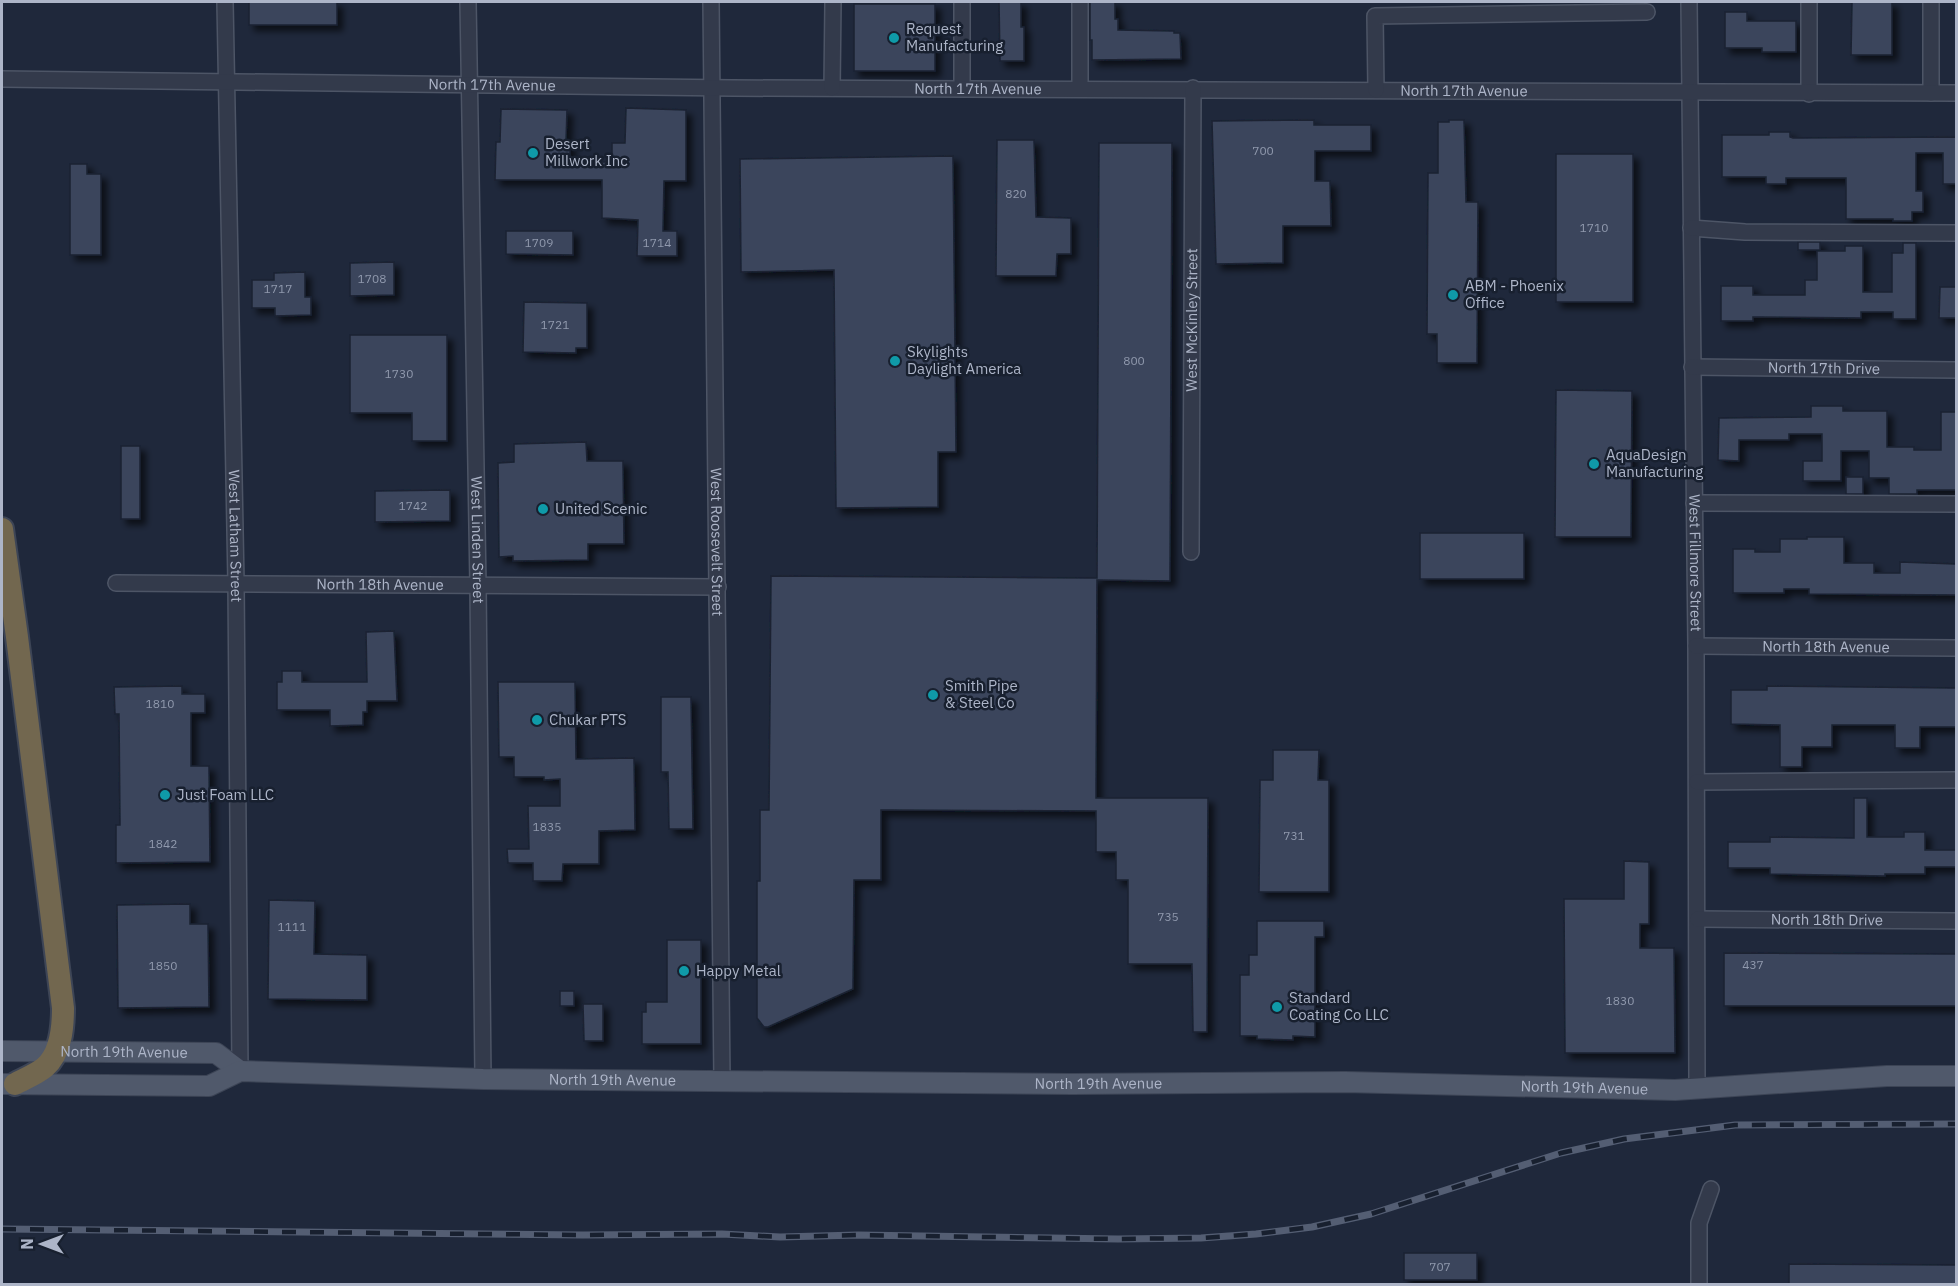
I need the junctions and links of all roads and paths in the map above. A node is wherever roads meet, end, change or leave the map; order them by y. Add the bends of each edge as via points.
1 (225, 2) edge
2 (468, 2) edge
3 (711, 2) edge
4 (833, 2) edge
5 (962, 2) edge
6 (1080, 2) edge
7 (1689, 2) edge
8 (1809, 2) edge
9 (1931, 2) edge
10 (1647, 12) dead end
11 (2, 79) edge
12 (226, 80) junction
13 (469, 84) junction
14 (712, 87) junction
15 (832, 88) junction
16 (962, 88) junction
17 (1080, 88) junction
18 (1193, 88) junction
19 (1376, 90) junction
20 (1689, 91) junction
21 (1931, 93) junction
22 (1956, 93) edge
23 (1809, 94) junction
24 (1691, 228) junction
25 (1956, 233) edge
26 (1692, 367) junction
27 (1956, 370) edge
28 (1694, 503) junction
29 (1956, 504) edge
30 (2, 529) edge
31 (1191, 552) dead end
32 (116, 582) dead end
33 (236, 582) junction
34 (478, 585) junction
35 (717, 587) junction
36 (1696, 646) junction
37 (1956, 648) edge
38 (1956, 780) edge
39 (1697, 782) junction
40 (1698, 919) junction
41 (1956, 921) edge
42 (57, 1050) junction
43 (2, 1051) edge
44 (240, 1071) junction
45 (1956, 1076) edge
46 (483, 1079) junction
47 (722, 1081) junction
48 (8, 1084) edge
49 (1697, 1089) junction
50 (1711, 1189) dead end
51 (1699, 1284) edge

1 - 12 street, West Latham Street
2 - 13 street, West Linden Street
3 - 14 street, West Roosevelt Street
4 - 15 street
5 - 16 street
6 - 17 street
7 - 20 street, West Fillmore Street
8 - 23 street
9 - 21 street
10 - 19 street via 1375,16
11 - 12 street, North 17th Avenue
12 - 13 street, North 17th Avenue
12 - 33 street, West Latham Street
13 - 14 street, North 17th Avenue
13 - 34 street, West Linden Street
14 - 15 street, North 17th Avenue
14 - 35 street, West Roosevelt Street
15 - 16 street, North 17th Avenue
16 - 17 street, North 17th Avenue
17 - 18 street, North 17th Avenue
18 - 19 street, North 17th Avenue
18 - 31 street, West McKinley Street
19 - 20 street, North 17th Avenue
20 - 23 street, North 17th Avenue
20 - 24 street, West Fillmore Street
21 - 22 street, North 17th Avenue
21 - 23 street, North 17th Avenue
24 - 25 street
24 - 26 street, West Fillmore Street
26 - 27 street, North 17th Drive
26 - 28 street, West Fillmore Street
28 - 29 street
28 - 36 street, West Fillmore Street
30 - 42 highway via 63,1008
32 - 33 street, North 18th Avenue
33 - 34 street, North 18th Avenue
33 - 44 street, West Latham Street
34 - 35 street, North 18th Avenue
34 - 46 street, West Linden Street
35 - 47 street, West Roosevelt Street
36 - 37 street, North 18th Avenue
36 - 39 street, West Fillmore Street
38 - 39 street
39 - 40 street, West Fillmore Street
40 - 41 street, North 18th Drive
40 - 49 street, West Fillmore Street
42 - 43 main road, North 19th Avenue
42 - 44 main road, North 19th Avenue via 216,1053
42 - 48 highway via 45,1067
44 - 46 main road, North 19th Avenue
44 - 48 main road, North 19th Avenue via 209,1086
45 - 49 main road, North 19th Avenue via 1887,1076
46 - 47 main road, North 19th Avenue
47 - 49 main road, North 19th Avenue via 1346,1082
50 - 51 street via 1699,1223

